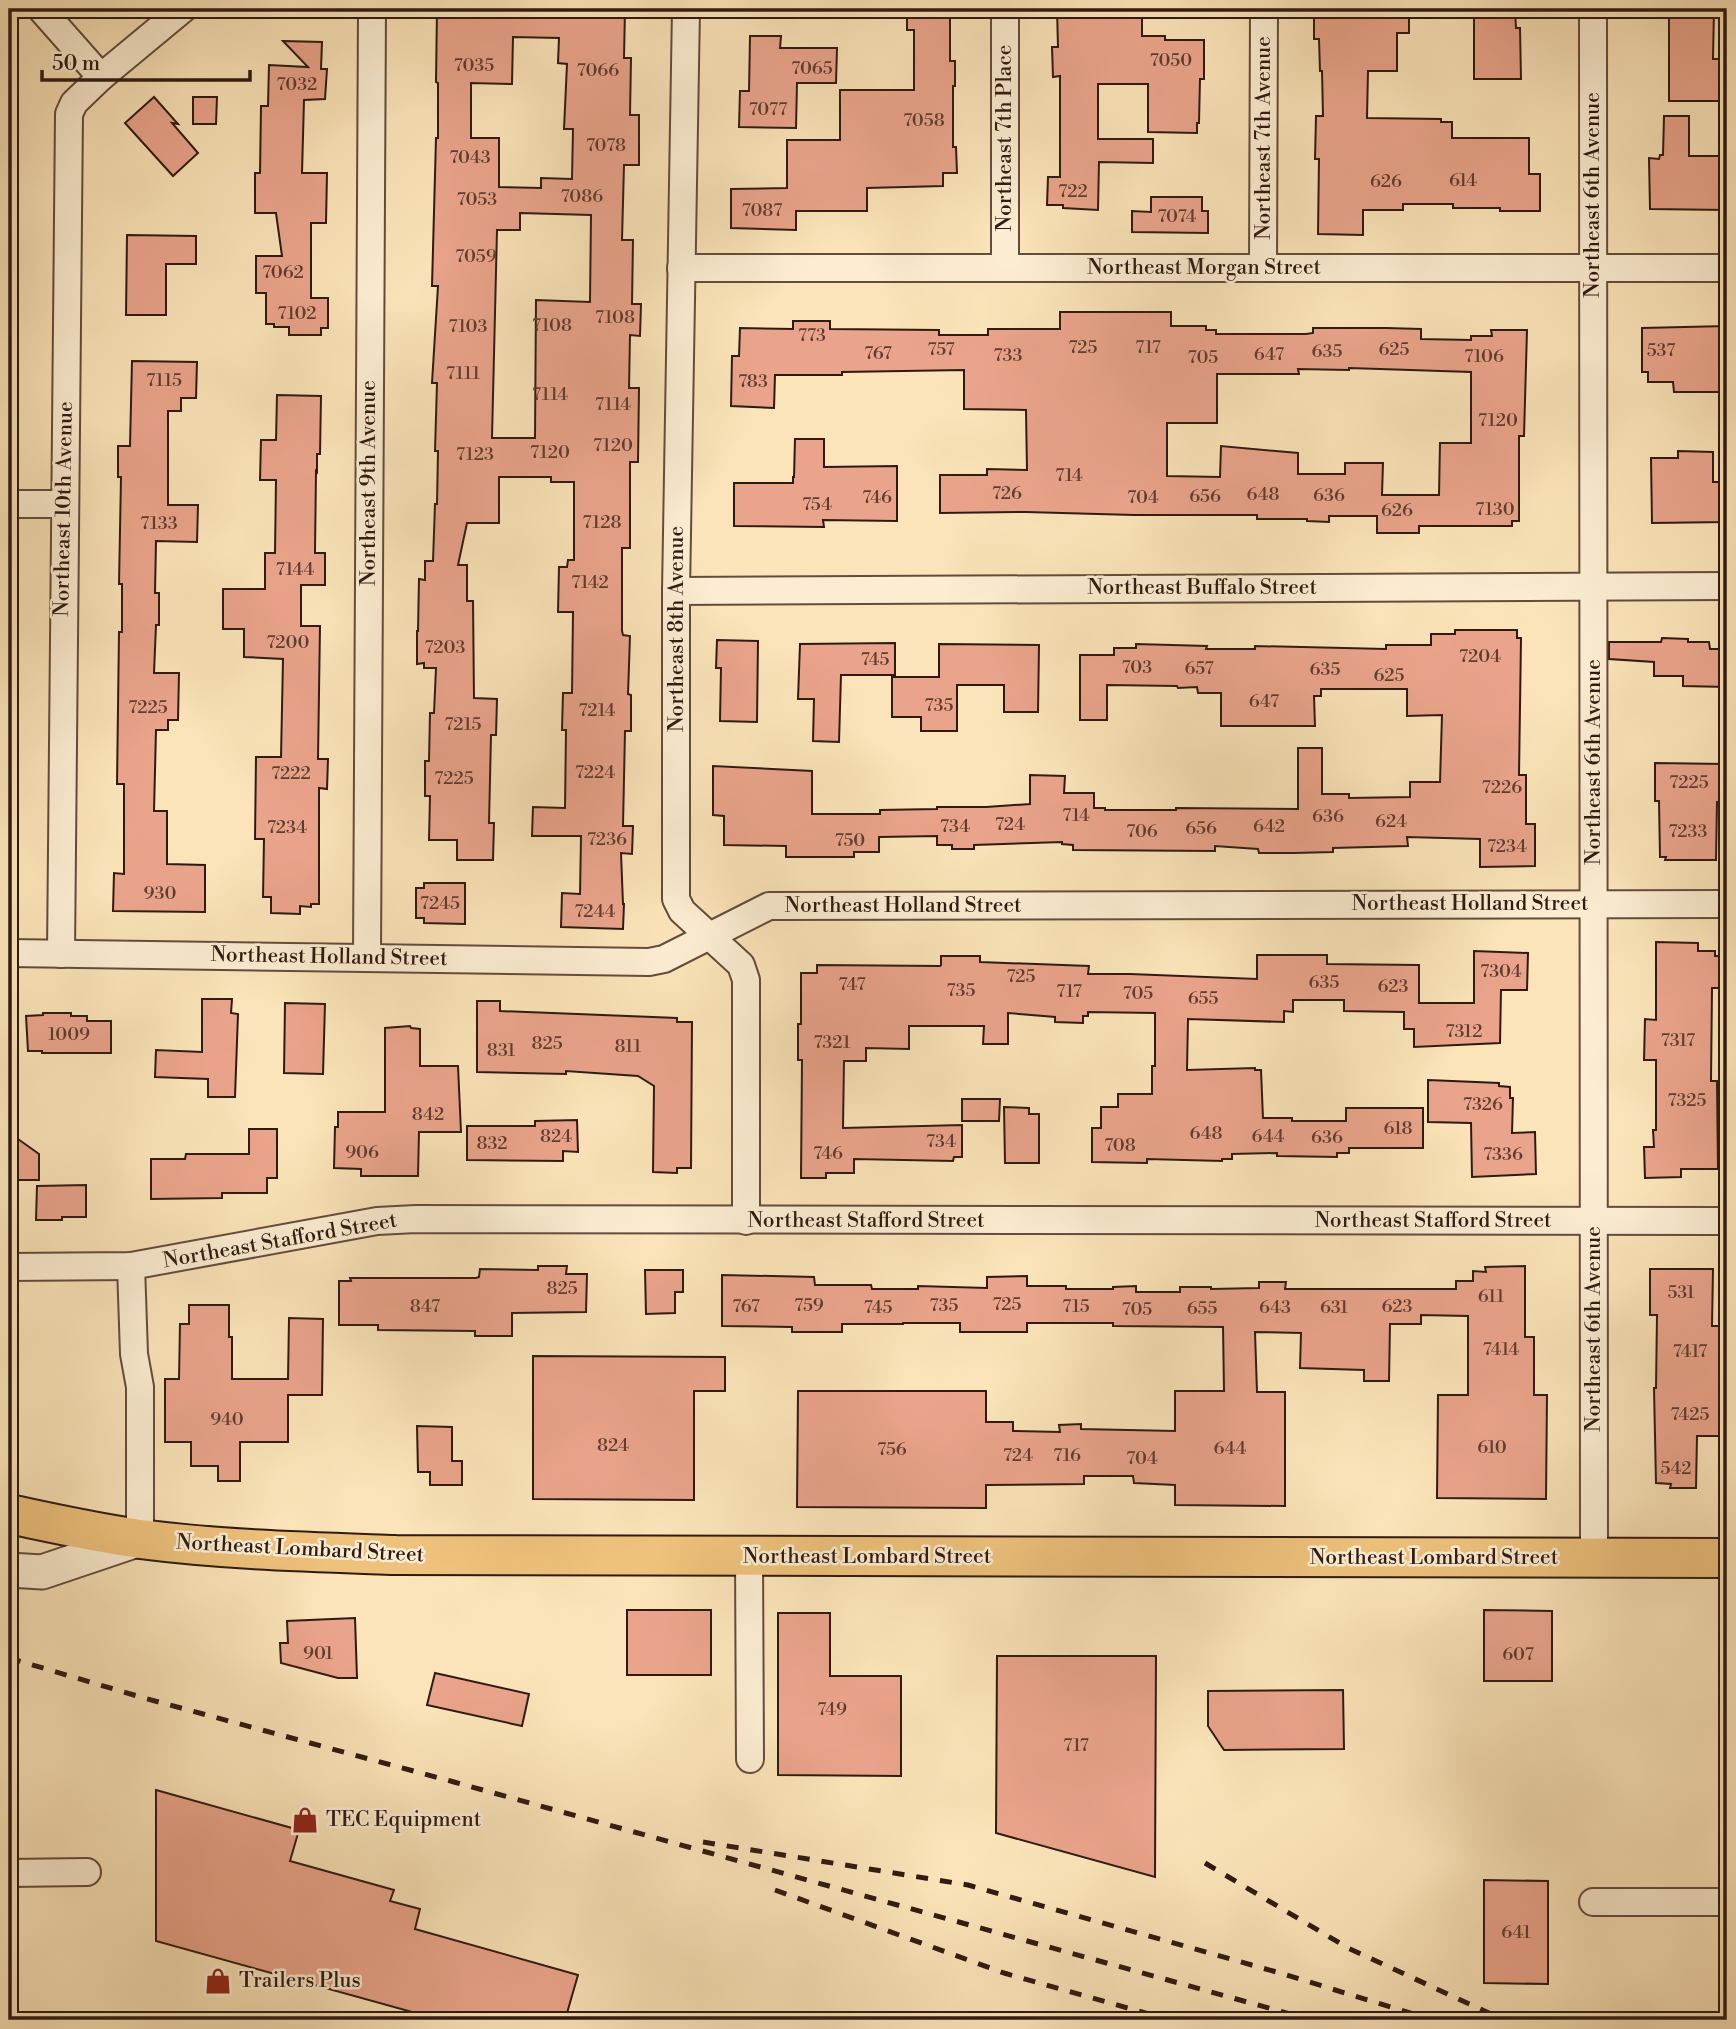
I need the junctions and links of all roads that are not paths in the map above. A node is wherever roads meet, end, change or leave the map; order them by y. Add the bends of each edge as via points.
1 (41, 9) edge
2 (183, 9) edge
3 (372, 9) edge
4 (686, 9) edge
5 (1005, 9) edge
6 (1264, 9) edge
7 (1593, 9) edge
8 (101, 77) junction
9 (681, 268) junction
10 (1005, 268) junction
11 (1264, 268) junction
12 (1593, 268) junction
13 (1727, 268) edge
14 (9, 503) edge
15 (64, 503) junction
16 (1594, 586) junction
17 (1727, 586) edge
18 (676, 591) junction
19 (1594, 904) junction
20 (1727, 904) edge
21 (710, 936) junction
22 (9, 953) edge
23 (61, 954) junction
24 (367, 958) junction
25 (746, 1221) junction
26 (1594, 1221) junction
27 (1727, 1221) edge
28 (131, 1266) junction
29 (9, 1267) edge
30 (9, 1514) edge
31 (140, 1539) junction
32 (749, 1557) junction
33 (1594, 1558) junction
34 (1727, 1558) edge
35 (9, 1570) edge
36 (750, 1759) dead end
37 (87, 1872) dead end
38 (9, 1873) edge
39 (1593, 1902) dead end
40 (1727, 1902) edge

1 - 8 street
2 - 8 street, Northeast 10th Avenue
3 - 24 street, Northeast 9th Avenue
4 - 9 street, Northeast 8th Avenue
5 - 10 street, Northeast 7th Place
6 - 11 street, Northeast 7th Avenue
7 - 12 street, Northeast 6th Avenue
8 - 15 street, Northeast 10th Avenue via 69,114
9 - 10 street, Northeast Morgan Street
9 - 18 street, Northeast 8th Avenue
10 - 11 street, Northeast Morgan Street
11 - 12 street, Northeast Morgan Street
12 - 13 street, Northeast Morgan Street
12 - 16 street, Northeast 6th Avenue
14 - 15 street
15 - 23 street, Northeast 10th Avenue
16 - 17 street, Northeast Buffalo Street
16 - 18 street, Northeast Buffalo Street
16 - 19 street, Northeast 6th Avenue
18 - 21 street, Northeast 8th Avenue via 676,899 682,911
19 - 20 street, Northeast Holland Street
19 - 21 street, Northeast Holland Street via 769,906
19 - 26 street, Northeast 6th Avenue
21 - 24 street, Northeast Holland Street via 664,959 649,961
21 - 25 street, Northeast 8th Avenue via 741,965 746,980
22 - 23 street, Northeast Holland Street
23 - 24 street, Northeast Holland Street
25 - 26 street, Northeast Stafford Street
25 - 28 street, Northeast Stafford Street via 377,1221
26 - 27 street, Northeast Stafford Street
26 - 33 street, Northeast 6th Avenue
28 - 29 street, Northeast Stafford Street
28 - 31 street via 134,1354 140,1387
30 - 31 main road, Northeast Lombard Street
31 - 32 main road, Northeast Lombard Street via 221,1548 396,1555
31 - 35 street via 42,1572
32 - 33 main road, Northeast Lombard Street
32 - 36 street
33 - 34 main road, Northeast Lombard Street
37 - 38 street
39 - 40 street

